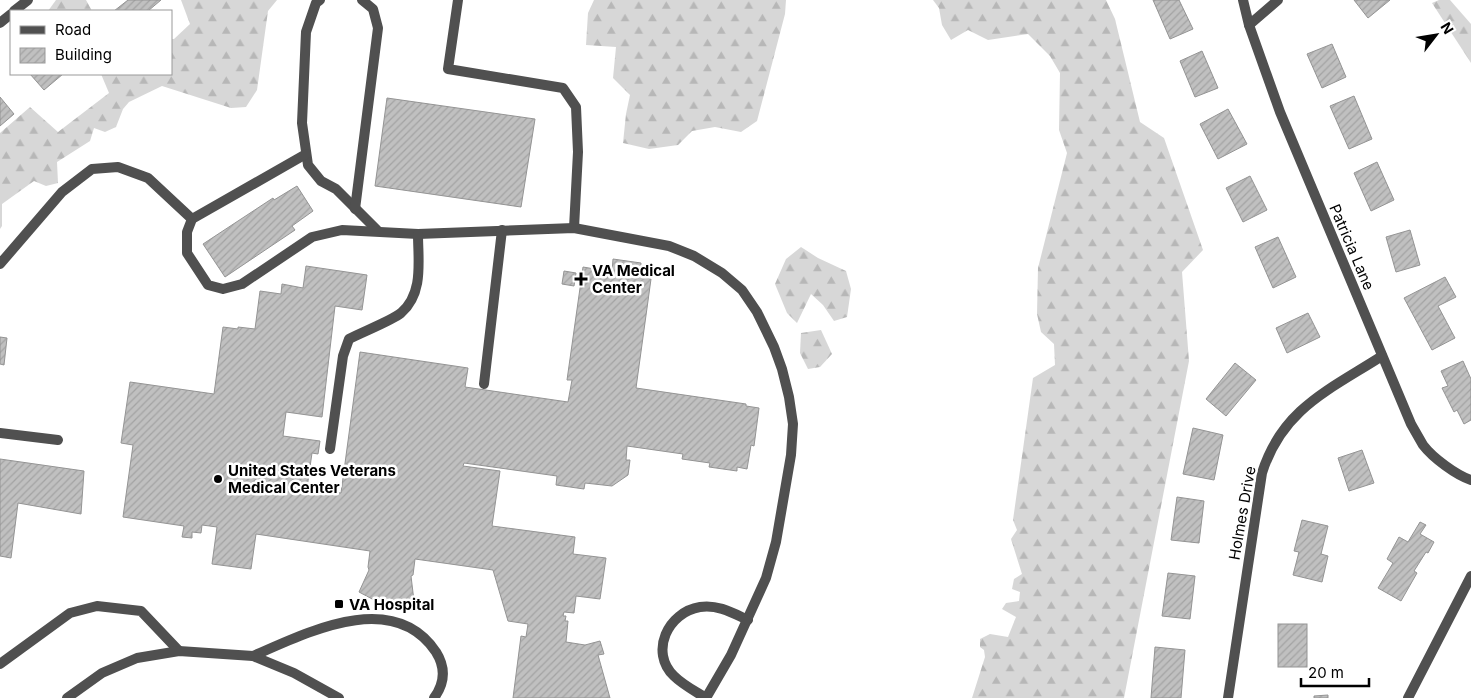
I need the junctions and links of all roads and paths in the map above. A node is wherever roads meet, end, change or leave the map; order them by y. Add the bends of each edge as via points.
1 (28, 0) edge
2 (320, 0) edge
3 (362, 0) edge
4 (458, 0) edge
5 (1243, 0) edge
6 (1278, 0) edge
7 (16, 10) edge
8 (10, 15) edge
9 (0, 23) edge
10 (1249, 25) junction
11 (306, 154) junction
12 (355, 209) junction
13 (192, 219) junction
14 (574, 228) junction
15 (377, 230) junction
16 (502, 230) junction
17 (418, 234) junction
18 (0, 264) edge
19 (1382, 356) junction
20 (484, 384) dead end
21 (0, 433) edge
22 (58, 440) dead end
23 (330, 449) dead end
24 (1471, 480) edge
25 (1471, 576) edge
26 (748, 620) junction
27 (179, 651) junction
28 (253, 656) junction
29 (0, 664) edge
30 (67, 698) edge
31 (339, 698) edge
32 (434, 698) edge
33 (706, 698) edge
34 (1228, 698) edge
35 (1408, 698) edge

1 - 7 street
2 - 11 street via 306,32 302,122
3 - 12 street via 373,9 378,28
4 - 14 street via 448,69 563,88 576,107 578,152
5 - 10 street, Patricia Lane
6 - 10 street
8 - 9 street
10 - 19 street, Patricia Lane via 1280,112
11 - 12 street via 308,165 322,182 336,190
11 - 13 street
12 - 15 street
13 - 15 street via 187,232 187,253 208,285 223,289 242,284 312,237 342,230
13 - 18 street via 148,178 118,167 92,168 62,192
14 - 16 street
14 - 26 street via 669,246 694,256 742,290 774,347 789,397 793,424 791,455 776,542 763,587
15 - 17 street
16 - 17 street
16 - 20 street
17 - 23 street via 419,275 414,298 400,314 349,338 343,356
19 - 24 street, Patricia Lane via 1424,446 1443,464
19 - 34 street, Holmes Drive via 1308,403 1290,420 1270,449 1262,473
21 - 22 street
25 - 35 street
26 - 33 street
26 - 33 street via 715,607 700,607 685,612 664,634 663,654 673,676
27 - 28 street
27 - 29 street via 141,611 97,606 70,613
27 - 30 street via 137,658 102,673
28 - 31 street via 294,673
28 - 32 street via 332,625 348,621 386,620 406,626 421,636 442,663 444,675

